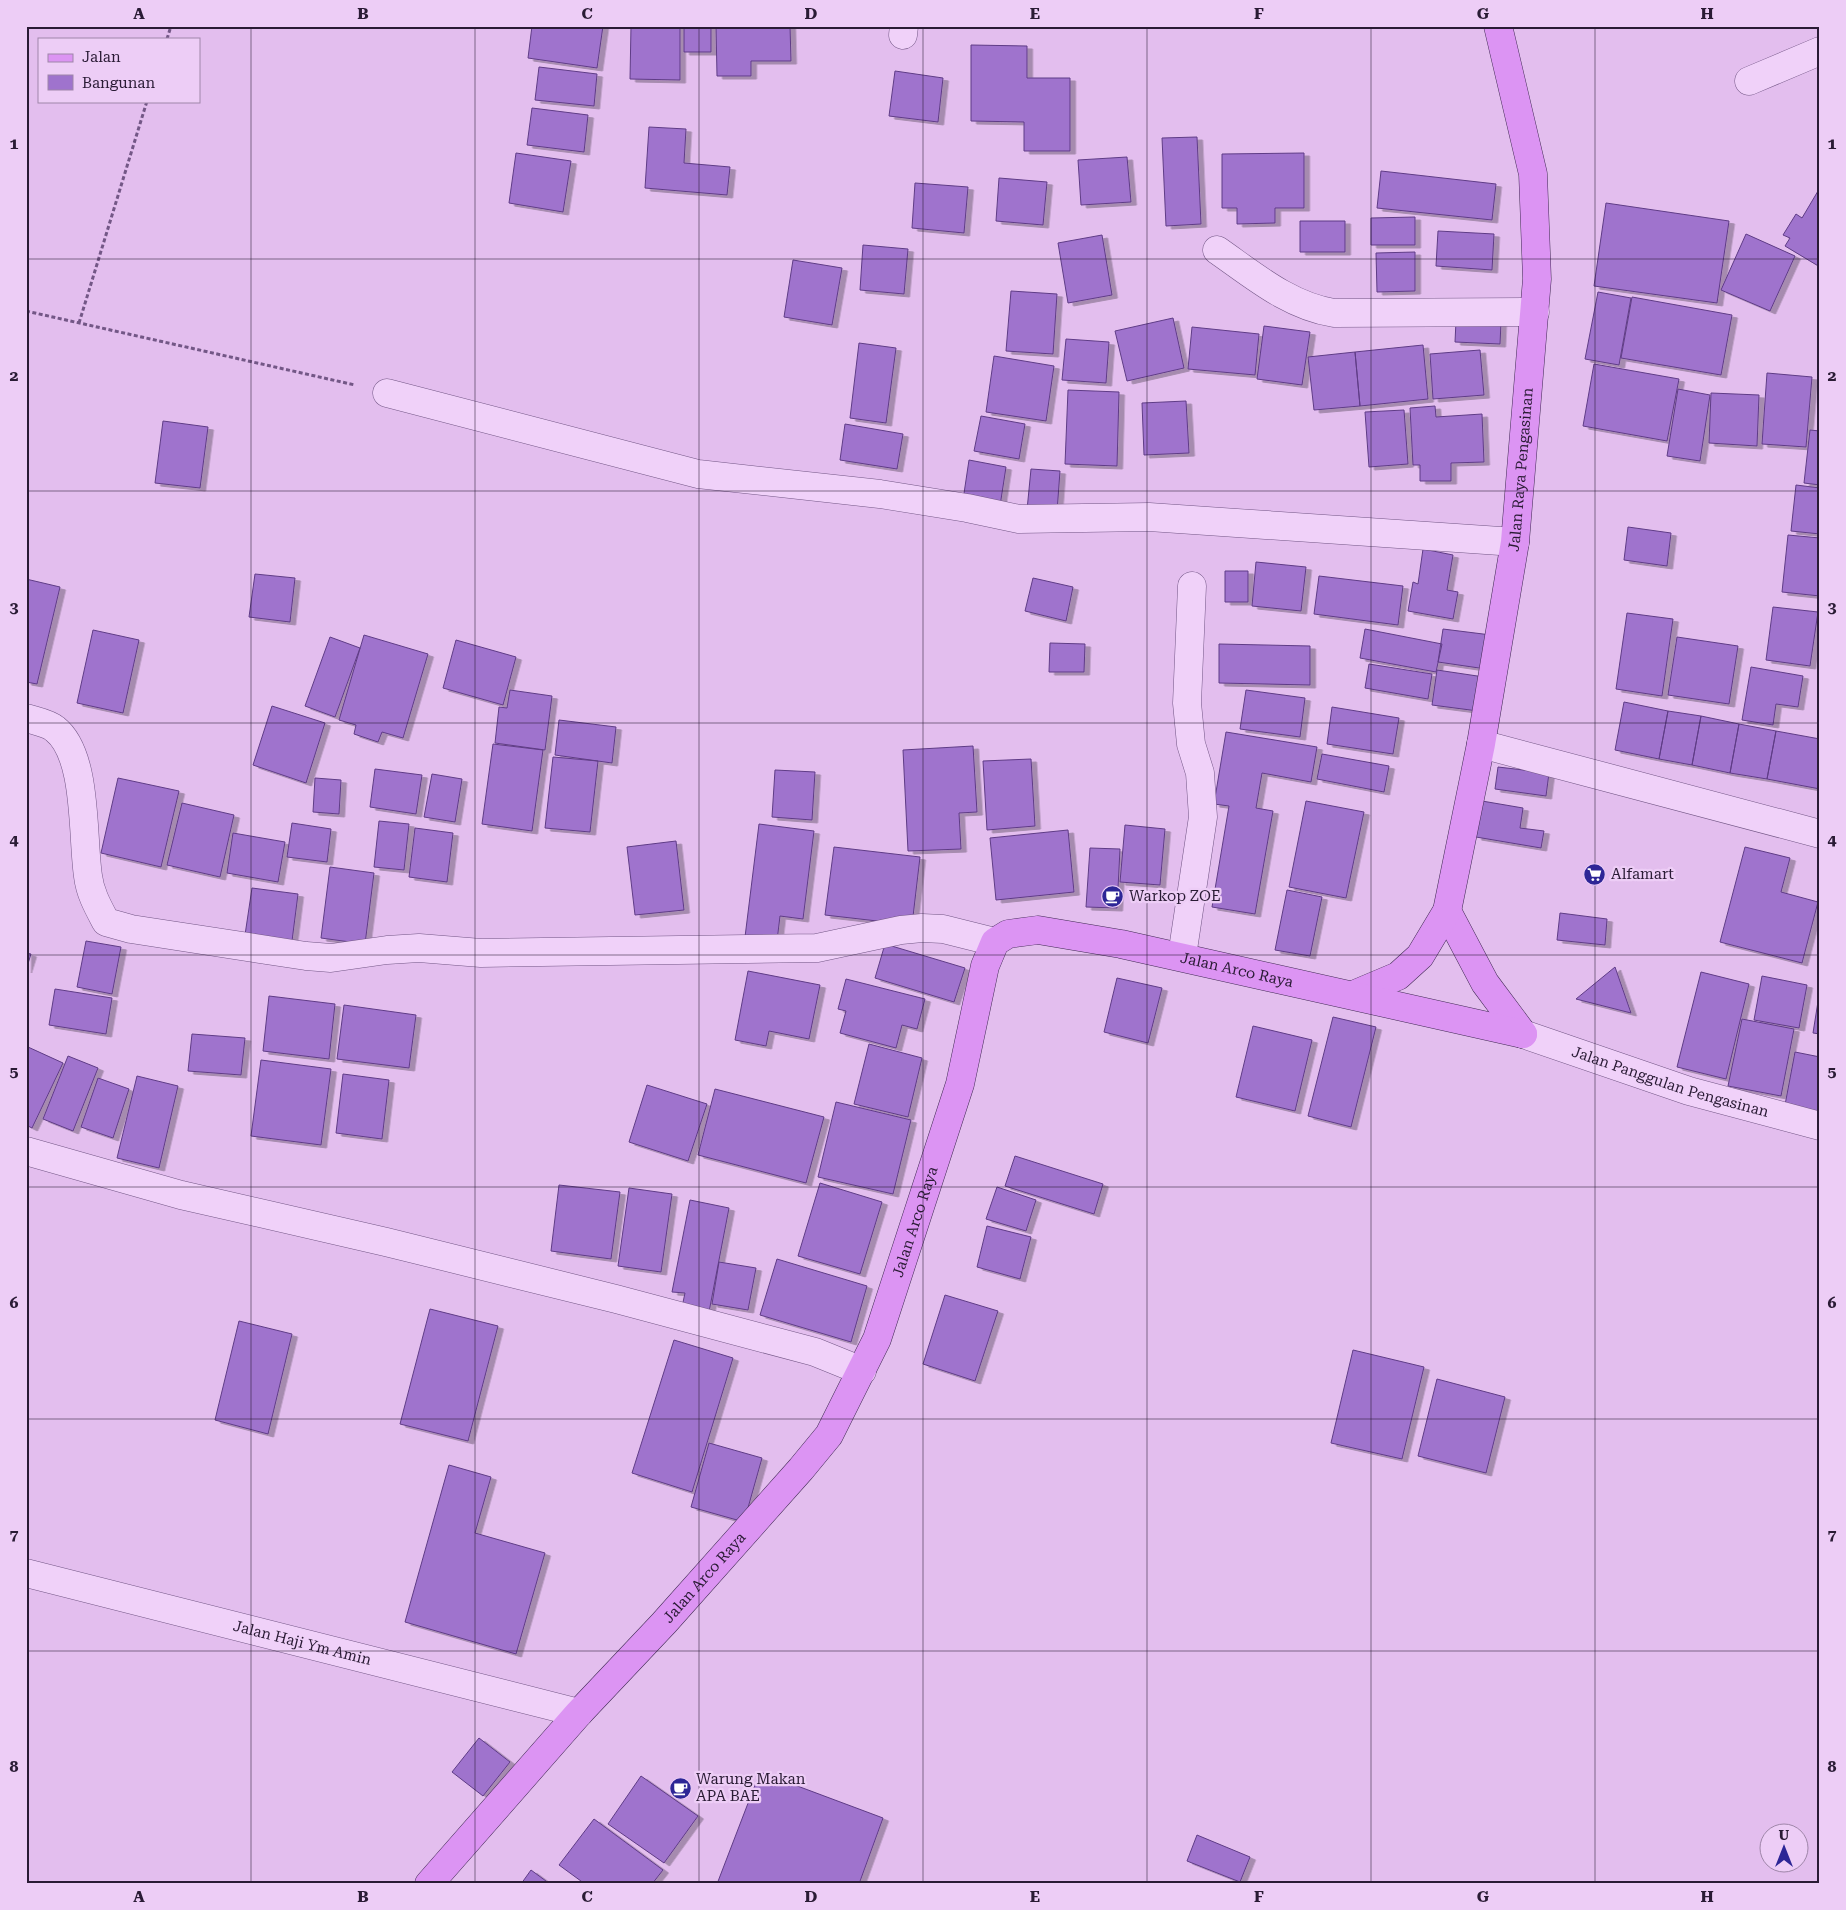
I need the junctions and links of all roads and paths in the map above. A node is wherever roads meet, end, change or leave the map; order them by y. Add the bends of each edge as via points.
1 (171, 26) edge
2 (1498, 26) edge
3 (167, 38) edge
4 (1820, 51) edge
5 (1749, 81) dead end
6 (147, 102) edge
7 (1217, 250) dead end
8 (26, 311) edge
9 (1534, 312) junction
10 (79, 323) junction
11 (388, 393) joint
12 (1515, 542) junction
13 (1192, 586) dead end
14 (26, 718) edge
15 (1481, 744) junction
16 (1820, 834) edge
17 (1447, 912) junction
18 (995, 942) junction
19 (1182, 956) junction
20 (1353, 995) junction
21 (1523, 1034) junction
22 (1820, 1126) edge
23 (26, 1151) edge
24 (862, 1371) junction
25 (26, 1573) edge
26 (578, 1712) junction
27 (429, 1884) edge

1 - 3 path
2 - 9 main road, Jalan Raya Pengasinan via 1533,174 1537,279
4 - 5 street
6 - 10 path
7 - 9 street via 1277,292 1315,310 1334,313
8 - 10 path
9 - 12 main road, Jalan Raya Pengasinan
10 - 11 path
11 - 12 street via 698,474 880,494 1019,519 1149,517
12 - 15 main road, Jalan Raya Pengasinan
13 - 19 street via 1188,703 1191,744 1200,773 1203,817
14 - 18 street via 55,728 70,746 79,778 93,899 106,922 131,929 331,958 419,948 481,953 817,948 922,928 943,929
15 - 16 street
15 - 17 main road, Jalan Raya Pengasinan
17 - 20 main road, Jalan Raya Pengasinan via 1420,956 1398,976
17 - 21 main road via 1485,983
18 - 19 main road, Jalan Arco Raya via 1008,934 1038,930
18 - 24 main road, Jalan Arco Raya via 985,966 960,1084 877,1339
19 - 20 main road, Jalan Arco Raya
20 - 21 main road, Jalan Arco Raya
21 - 22 street, Jalan Panggulan Pengasinan via 1689,1091
23 - 24 street via 180,1195 616,1299 815,1352
24 - 26 main road, Jalan Arco Raya via 829,1435 801,1469 664,1623
25 - 26 street, Jalan Haji Ym Amin
26 - 27 main road, Jalan Arco Raya

